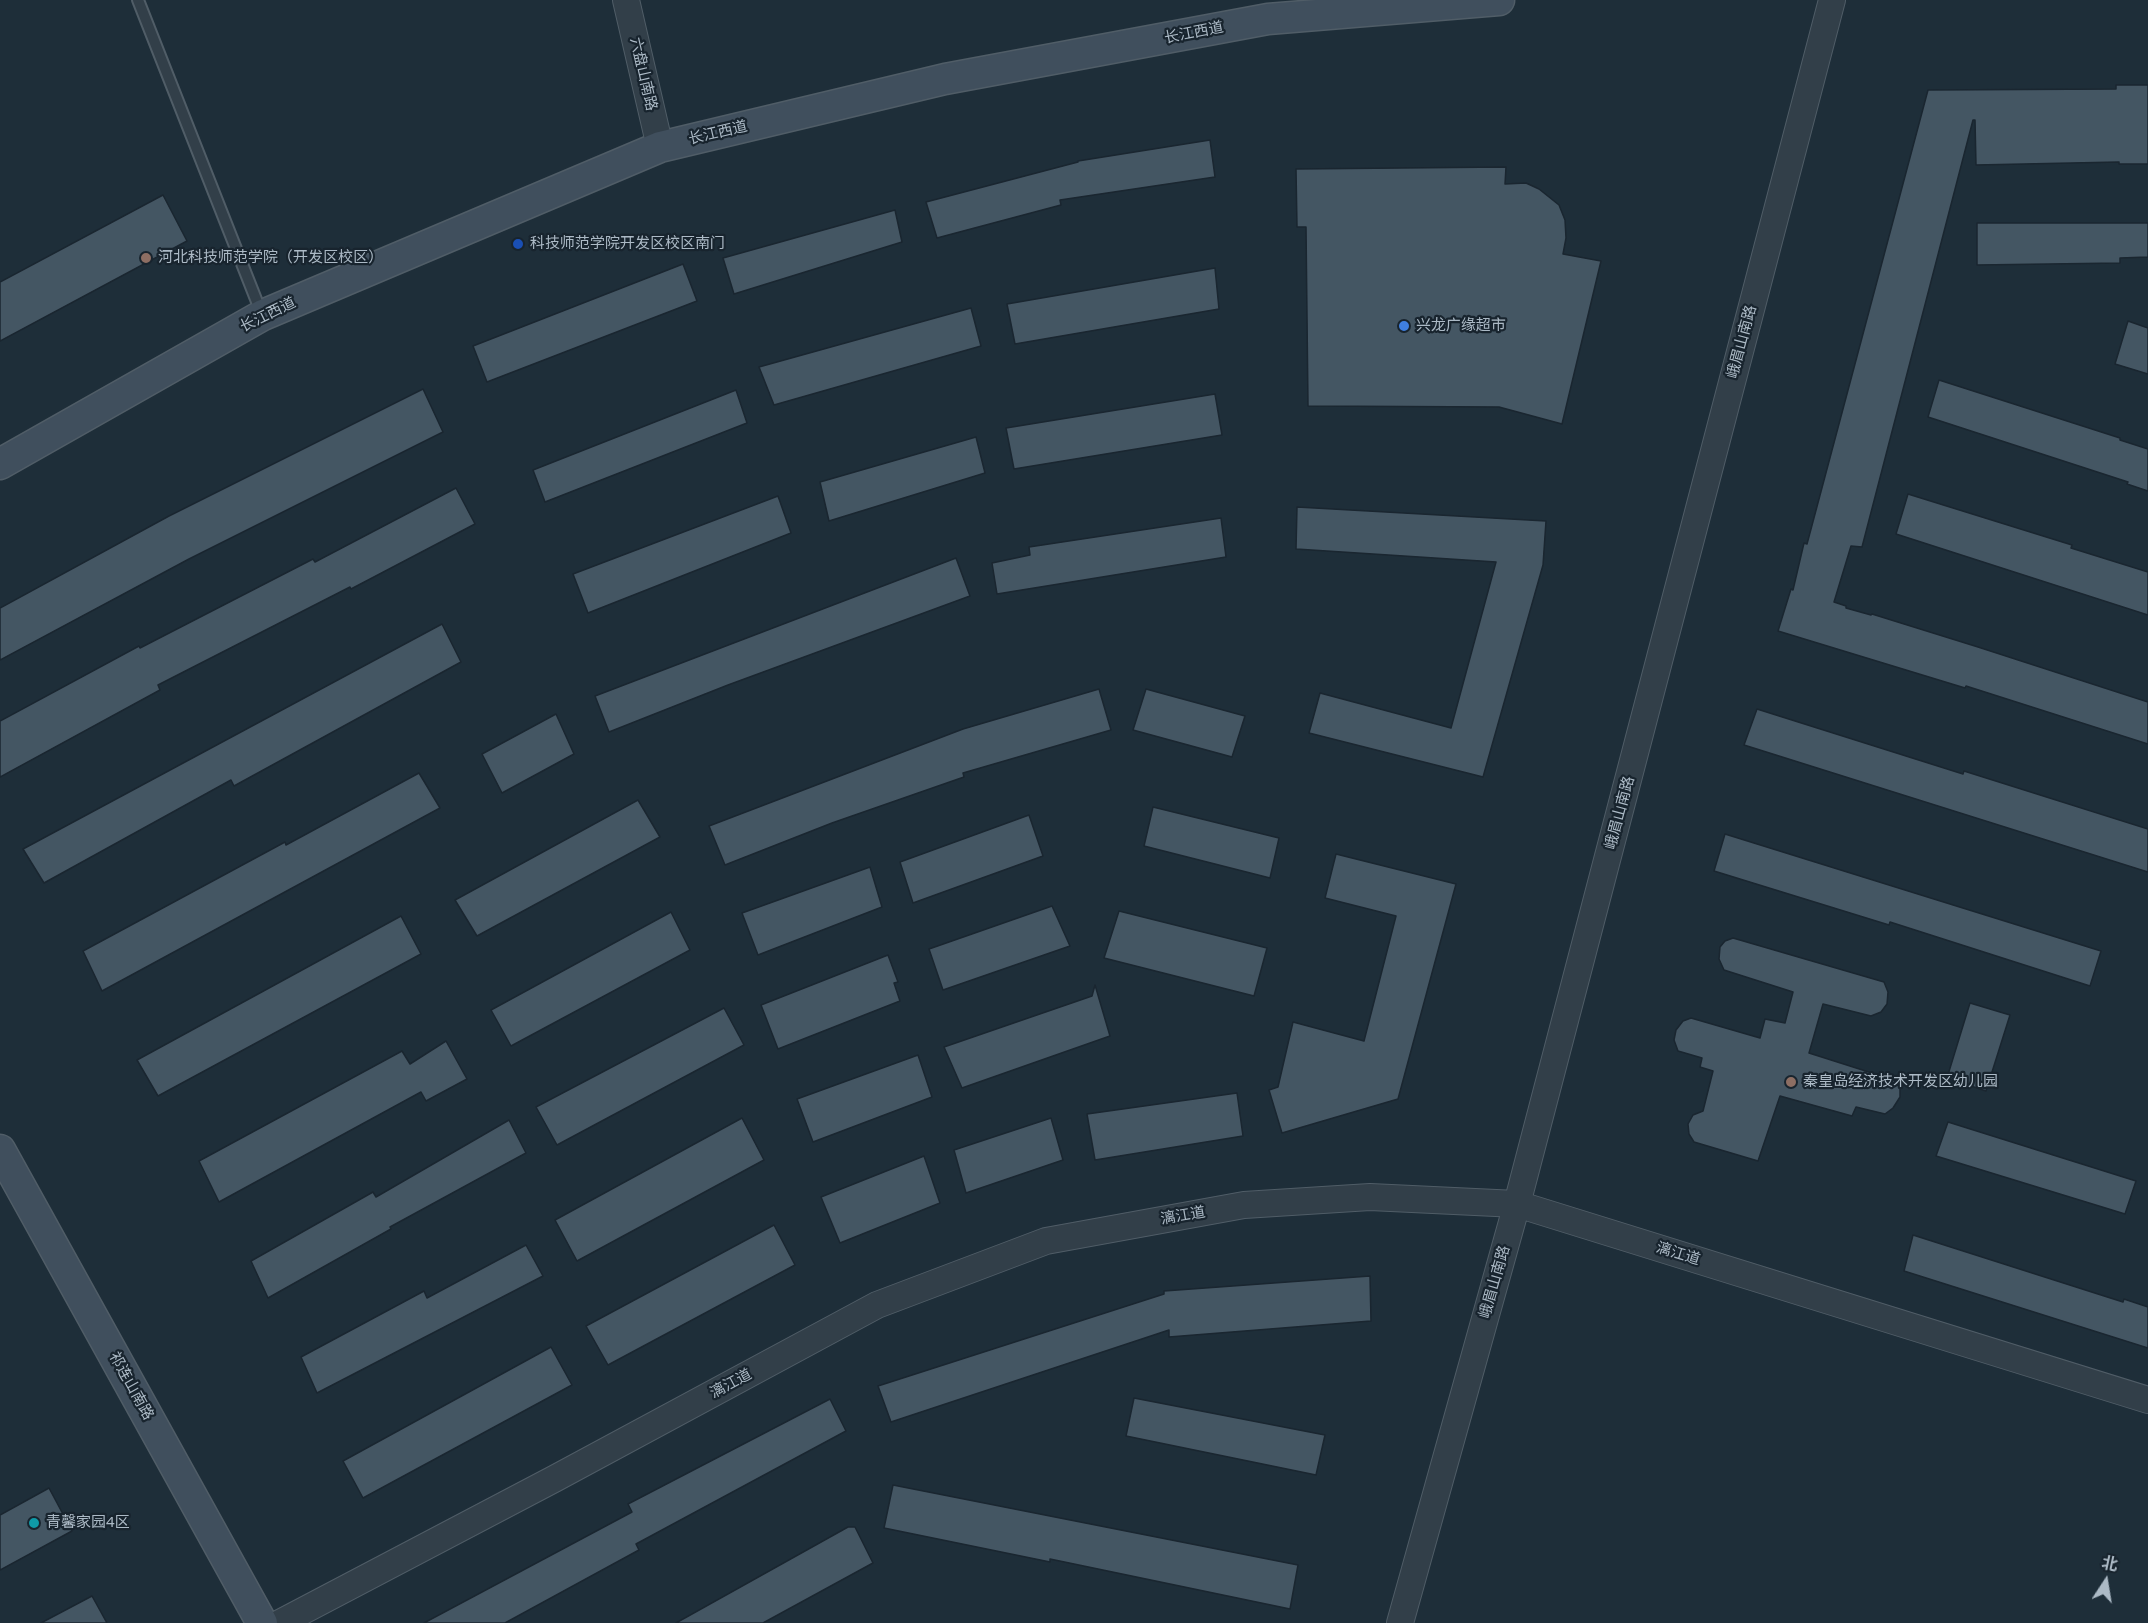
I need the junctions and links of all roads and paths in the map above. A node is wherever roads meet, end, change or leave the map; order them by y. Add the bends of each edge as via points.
1 (138, 0) edge
2 (626, 0) edge
3 (1499, 0) edge
4 (1832, 0) edge
5 (660, 147) junction
6 (262, 315) junction
7 (0, 464) edge
8 (0, 1150) edge
9 (1517, 1204) junction
10 (2148, 1400) edge
11 (262, 1623) edge
12 (280, 1623) edge
13 (1400, 1623) edge

1 - 6 lane
2 - 5 street, 六盘山南路
3 - 5 main road, 长江西道 via 1268,19 945,79
4 - 9 street, 峨眉山南路
5 - 6 main road, 长江西道
6 - 7 main road, 长江西道
8 - 11 main road, 祁连山南路
9 - 10 street, 漓江道
9 - 12 street, 漓江道 via 1370,1197 1244,1205 1046,1241 877,1305
9 - 13 street, 峨眉山南路

